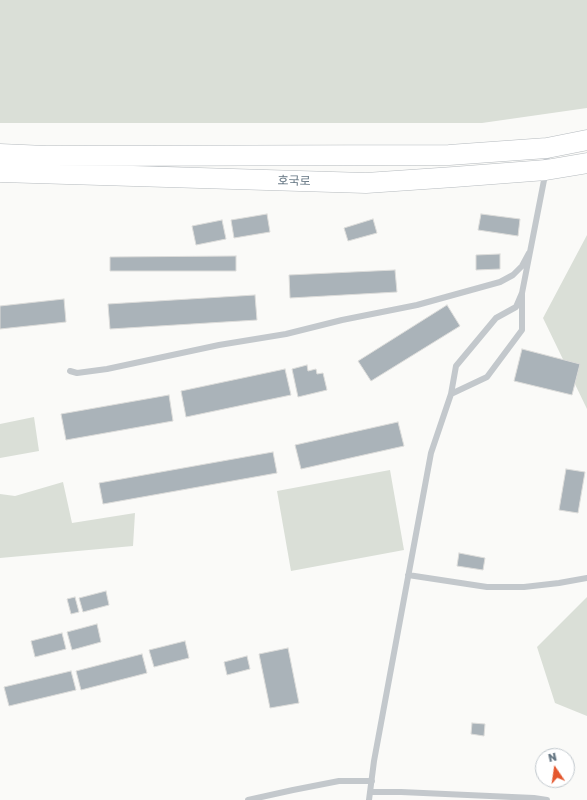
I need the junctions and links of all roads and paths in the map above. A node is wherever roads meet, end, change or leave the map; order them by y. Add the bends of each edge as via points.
1 (587, 140) edge
2 (547, 148) junction
3 (0, 154) edge
4 (587, 163) edge
5 (546, 170) junction
6 (0, 172) edge
7 (529, 253) junction
8 (522, 293) junction
9 (70, 371) dead end
10 (451, 394) junction
11 (408, 575) junction
12 (587, 578) edge
13 (372, 781) junction
14 (370, 792) junction
15 (248, 800) edge
16 (370, 800) edge
17 (547, 800) edge

1 - 2 main road
2 - 3 main road via 449,155
2 - 5 lane
4 - 5 main road, 호국로
5 - 6 main road, 호국로 via 366,182
5 - 7 lane
7 - 8 lane
7 - 9 lane via 522,266 500,282 417,304 286,334 219,345 107,369 77,373
8 - 10 lane via 516,307 496,318 456,366
8 - 10 lane via 522,330 487,377
10 - 11 lane via 431,453
11 - 12 lane via 487,587 524,587
11 - 13 lane
13 - 14 lane
13 - 15 lane via 339,781
14 - 16 lane
14 - 17 lane

